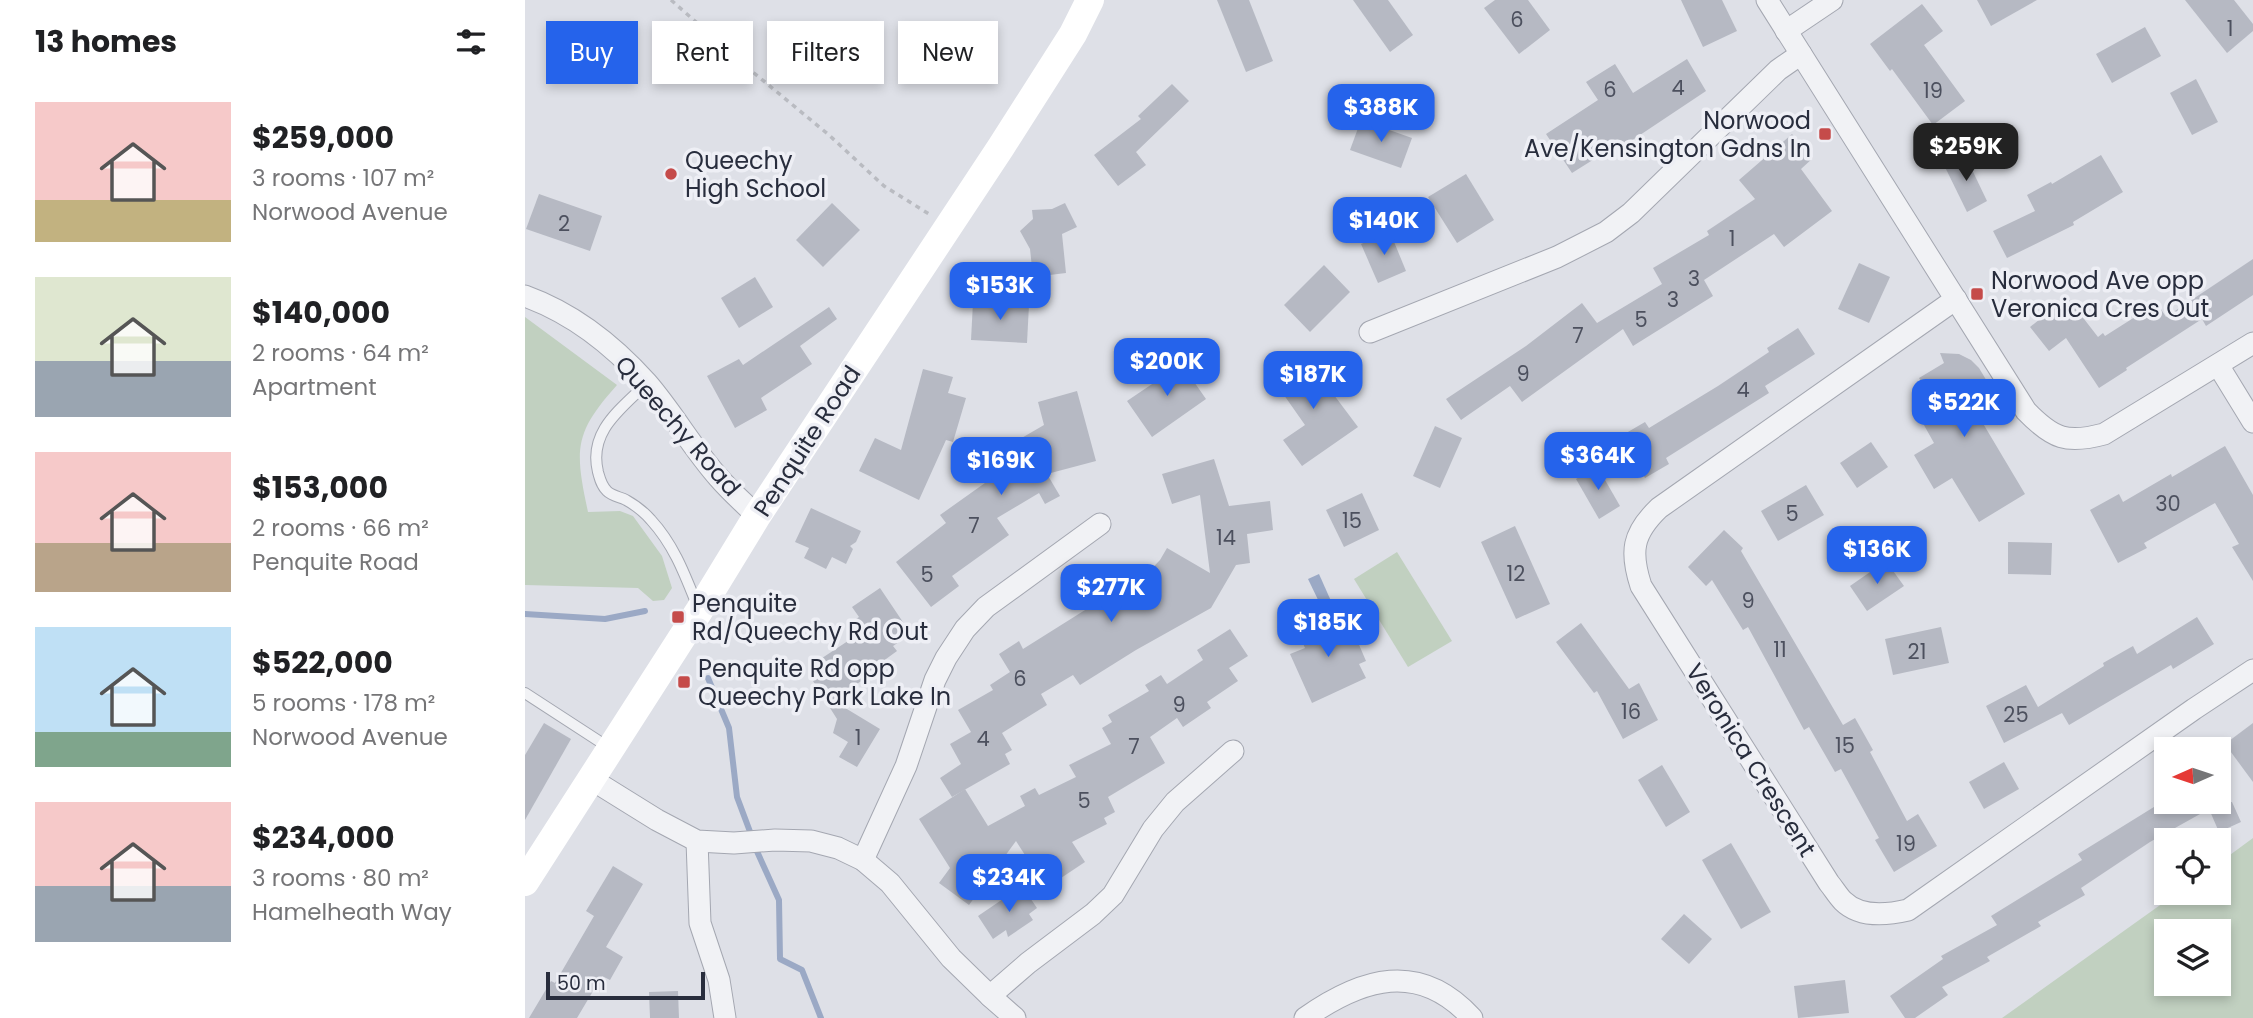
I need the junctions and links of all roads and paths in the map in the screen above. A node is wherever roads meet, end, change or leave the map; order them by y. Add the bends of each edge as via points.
1 (671, 0) edge
2 (1090, 0) edge
3 (1767, 0) edge
4 (1832, 0) edge
5 (1786, 31) junction
6 (1801, 54) junction
7 (949, 226) junction
8 (525, 296) edge
9 (1956, 299) junction
10 (1370, 332) dead end
11 (2253, 343) edge
12 (2218, 365) junction
13 (647, 383) junction
14 (2253, 422) edge
15 (757, 516) junction
16 (1100, 524) dead end
17 (699, 611) junction
18 (2253, 670) edge
19 (525, 693) edge
20 (611, 749) junction
21 (1233, 751) dead end
22 (591, 779) junction
23 (697, 841) junction
24 (863, 860) junction
25 (525, 881) edge
26 (990, 996) junction
27 (725, 1018) edge
28 (1016, 1018) edge
29 (1305, 1018) edge
30 (1472, 1018) edge

1 - 7 path via 884,186
2 - 7 street, Penquite Road via 1073,34
3 - 5 street
4 - 5 street
5 - 6 street
6 - 9 street
6 - 10 street via 1778,70 1606,232 1557,257
7 - 15 street, Penquite Road
8 - 13 street, Queechy Road via 573,320
9 - 12 street via 2026,411 2043,429 2062,438 2104,435
9 - 18 street, Veronica Crescent via 1659,509 1645,522 1635,542 1641,586 1845,903 1866,913 1888,915 1908,910
11 - 12 street
12 - 14 street
13 - 15 street, Queechy Road via 719,478
13 - 17 lane via 600,434 594,458 600,483 608,492 650,518 664,536 682,566
15 - 17 street, Penquite Road
16 - 24 street via 986,607 965,629 935,680 906,766
17 - 20 street, Penquite Road
19 - 20 lane
20 - 22 street, Penquite Road
21 - 26 street via 1175,802 1113,895
22 - 23 street
22 - 25 street, Penquite Road
23 - 24 street via 811,841
23 - 27 street via 700,923 719,980
24 - 26 street via 890,883 951,958
26 - 28 street
29 - 30 street via 1349,991 1375,982 1399,981 1422,984 1444,994

